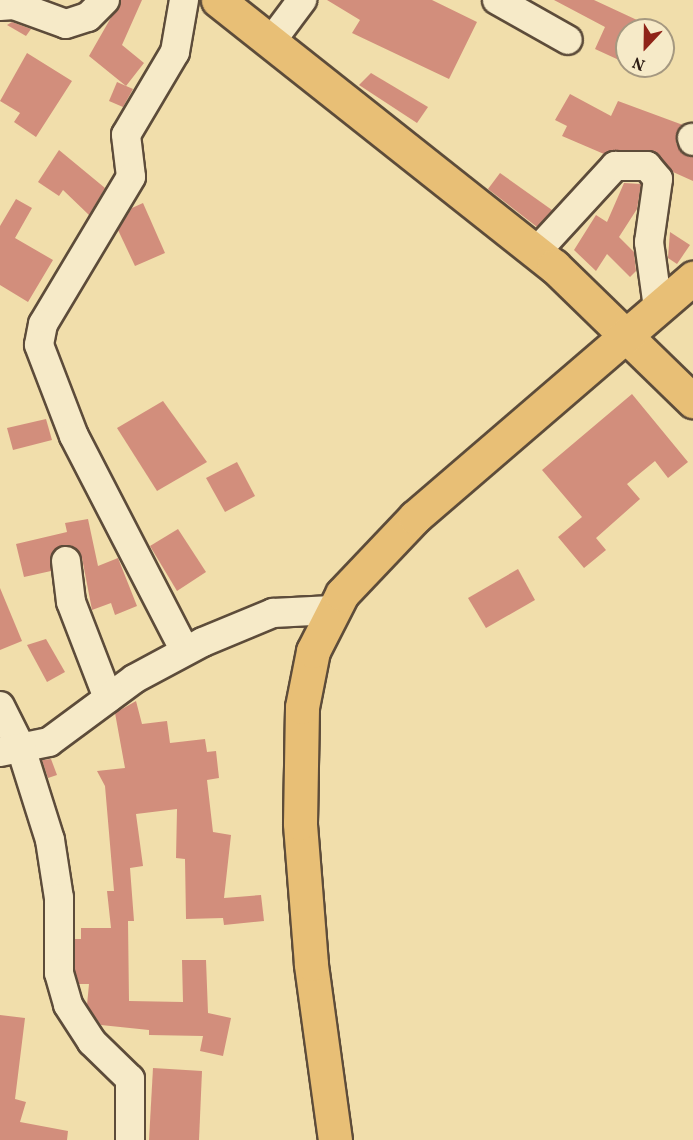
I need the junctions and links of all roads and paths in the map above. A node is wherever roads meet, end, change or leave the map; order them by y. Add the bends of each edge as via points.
1 (105, 0) edge
2 (184, 0) edge
3 (218, 0) edge
4 (302, 0) edge
5 (496, 0) edge
6 (0, 6) edge
7 (568, 40) dead end
8 (270, 43) junction
9 (536, 252) junction
10 (693, 278) edge
11 (658, 308) junction
12 (627, 333) junction
13 (693, 401) edge
14 (66, 561) dead end
15 (332, 610) junction
16 (185, 651) junction
17 (108, 698) junction
18 (0, 706) edge
19 (10, 750) edge
20 (130, 1140) edge
21 (335, 1140) edge

1 - 6 street via 77,23
2 - 16 street via 176,52 126,135 128,185 43,324 39,345 84,457
3 - 8 main road
4 - 8 street
5 - 7 street
8 - 9 main road
9 - 11 street via 615,166 647,166 658,179 649,243
9 - 12 main road
10 - 11 main road
11 - 12 main road
12 - 13 main road
12 - 15 main road via 415,517
14 - 17 street via 71,602
15 - 16 street via 273,613
15 - 21 main road via 313,651 304,698 300,800 308,933
16 - 17 street
17 - 19 street via 49,742
18 - 19 street
19 - 20 street via 52,852 59,898 58,973 68,1005 92,1042 130,1079

